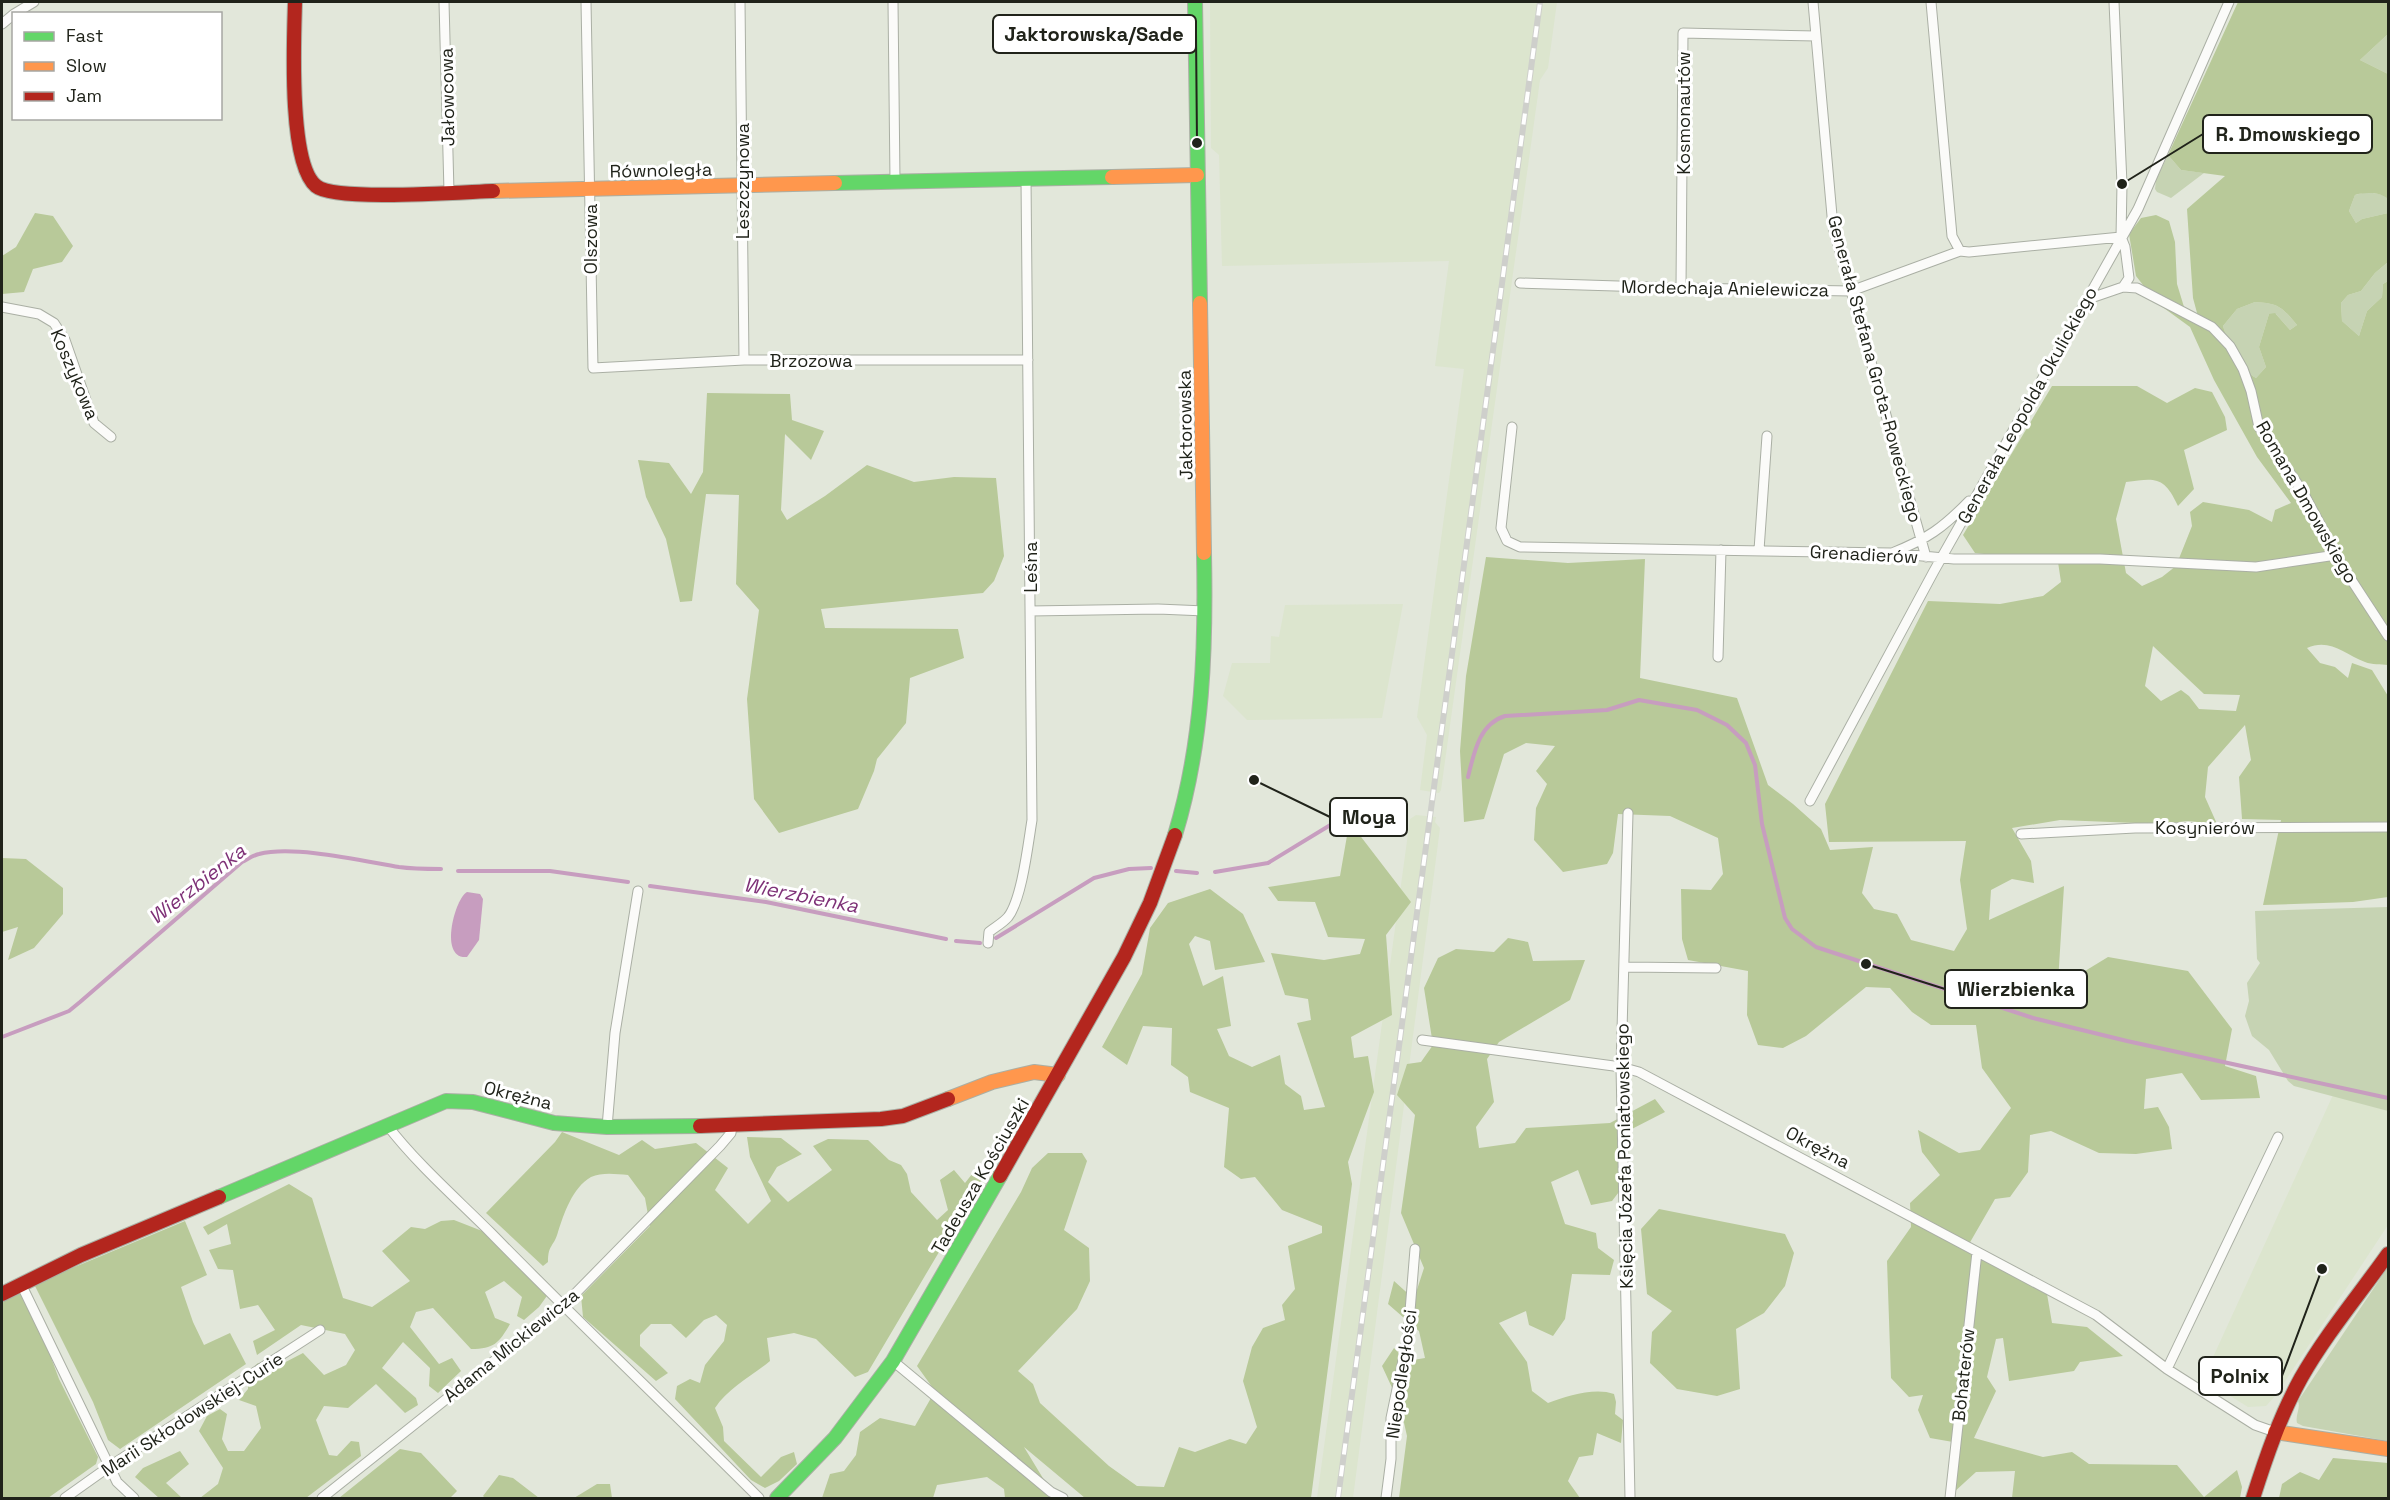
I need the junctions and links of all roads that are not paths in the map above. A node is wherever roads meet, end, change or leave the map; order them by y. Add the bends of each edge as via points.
1 (34, 2) edge
2 (295, 2) edge
3 (444, 2) edge
4 (586, 2) edge
5 (740, 2) edge
6 (893, 2) edge
7 (1195, 2) edge
8 (1813, 2) edge
9 (1931, 2) edge
10 (2114, 2) edge
11 (2229, 2) edge
12 (17, 12) edge
13 (1816, 36) junction
14 (1197, 175) junction
15 (1026, 179) junction
16 (896, 181) junction
17 (742, 186) junction
18 (591, 189) junction
19 (449, 192) junction
20 (2121, 237) junction
21 (1960, 250) junction
22 (1520, 283) dead end
23 (2123, 287) junction
24 (1682, 288) junction
25 (1851, 291) junction
26 (2088, 299) junction
27 (2, 307) edge
28 (744, 360) junction
29 (1028, 360) junction
30 (593, 368) joint
31 (1512, 427) dead end
32 (1767, 436) dead end
33 (111, 437) dead end
34 (1977, 493) junction
35 (1922, 541) junction
36 (1721, 550) junction
37 (1758, 550) junction
38 (1891, 554) junction
39 (2336, 555) junction
40 (1926, 557) junction
41 (1942, 558) junction
42 (1205, 610) junction
43 (1030, 611) junction
44 (2388, 636) edge
45 (1718, 657) dead end
46 (1810, 801) dead end
47 (1628, 813) dead end
48 (2388, 827) edge
49 (2021, 834) dead end
50 (1173, 844) joint
51 (638, 891) dead end
52 (988, 943) dead end
53 (1625, 967) junction
54 (1716, 968) dead end
55 (1422, 1040) dead end
56 (1621, 1067) junction
57 (1058, 1075) junction
58 (732, 1124) junction
59 (387, 1125) junction
60 (607, 1127) junction
61 (2278, 1137) dead end
62 (1415, 1249) dead end
63 (1977, 1252) junction
64 (2388, 1254) edge
65 (21, 1284) junction
66 (2, 1294) edge
67 (562, 1306) junction
68 (320, 1330) dead end
69 (893, 1361) junction
70 (2167, 1369) junction
71 (2275, 1432) junction
72 (2388, 1449) edge
73 (110, 1466) junction
74 (1048, 1495) edge
75 (65, 1498) edge
76 (134, 1498) edge
77 (322, 1498) edge
78 (759, 1498) edge
79 (777, 1498) edge
80 (1063, 1498) edge
81 (1386, 1498) edge
82 (1630, 1498) edge
83 (1950, 1498) edge
84 (2253, 1498) edge

1 - 12 street
2 - 19 street, Równoległa via 293,64 300,143 305,171 312,183 322,190 354,194
3 - 19 street, Jałowcowa
4 - 18 street, Olszowa
5 - 17 street, Leszczynowa
6 - 16 street
7 - 14 street, Jaktorowska
8 - 13 street, Generała Stefana Grota-Roweckiego
9 - 21 street via 1952,236
10 - 20 street
11 - 20 street, Generała Leopolda Okulickiego via 2151,183
13 - 24 street, Kosmonautów via 1683,33
13 - 25 street, Generała Stefana Grota-Roweckiego via 1833,228
14 - 15 street, Równoległa
14 - 42 street, Jaktorowska
15 - 16 street, Równoległa
15 - 29 street, Leśna
16 - 17 street, Równoległa
17 - 18 street, Równoległa
17 - 28 street, Leszczynowa
18 - 19 street, Równoległa
18 - 30 street, Olszowa
20 - 21 street
20 - 23 street via 2129,278
20 - 26 street, Generała Leopolda Okulickiego
21 - 25 street, Mordechaja Anielewicza
22 - 24 street, Mordechaja Anielewicza
23 - 26 street
23 - 39 street, Romana Dmowskiego via 2137,288 2212,327 2230,346 2247,380 2259,427 2303,492
24 - 25 street, Mordechaja Anielewicza
25 - 35 street, Generała Stefana Grota-Roweckiego
26 - 34 street, Generała Leopolda Okulickiego
27 - 33 street, Koszykowa via 39,314 54,322 65,340 94,423
28 - 29 street, Brzozowa
28 - 30 street, Brzozowa
29 - 43 street, Leśna
31 - 36 street, Grenadierów via 1501,528 1507,541 1520,547
32 - 37 street
34 - 35 street via 1948,523
34 - 41 street, Generała Leopolda Okulickiego
35 - 38 street
35 - 40 street, Generała Stefana Grota-Roweckiego
36 - 37 street, Grenadierów
36 - 45 street
37 - 38 street, Grenadierów
38 - 40 street, Grenadierów
39 - 41 street, Grenadierów via 2256,567 2100,559
39 - 44 street, Romana Dmowskiego
40 - 41 street, Grenadierów
41 - 46 street, Generała Leopolda Okulickiego
42 - 43 street
42 - 50 street, Jaktorowska via 1198,733
43 - 52 street, Leśna via 1032,820 1013,910 989,932
47 - 53 street, Księcia Józefa Poniatowskiego
48 - 49 street, Kosynierów via 2135,828
50 - 57 street, Tadeusza Kościuszki via 1143,921
51 - 60 street via 615,1033
53 - 54 street
53 - 56 street, Księcia Józefa Poniatowskiego
55 - 56 street, Okrężna
56 - 63 street, Okrężna via 1639,1072
56 - 82 street, Księcia Józefa Poniatowskiego
57 - 58 street, Okrężna via 1034,1072 992,1082 903,1116
57 - 69 street, Tadeusza Kościuszki
58 - 60 street, Okrężna
58 - 67 street, Adama Mickiewicza via 731,1133 720,1146
59 - 60 street, Okrężna via 446,1101 459,1100 554,1123
59 - 65 street, Okrężna
59 - 67 street
61 - 70 street
62 - 81 street, Niepodległości via 1408,1336 1391,1418
63 - 70 street, Okrężna via 2096,1315
63 - 83 street, Bohaterów
64 - 71 street via 2314,1358
65 - 66 street, Okrężna
65 - 73 street
67 - 77 street, Adama Mickiewicza
67 - 78 street
68 - 73 street, Marii Skłodowskiej-Curie
69 - 74 street
69 - 79 street, Tadeusza Kościuszki via 835,1438
70 - 71 street, Okrężna via 2255,1425
71 - 72 street
71 - 84 street
73 - 75 street, Marii Skłodowskiej-Curie
73 - 76 street via 117,1482
74 - 80 street

